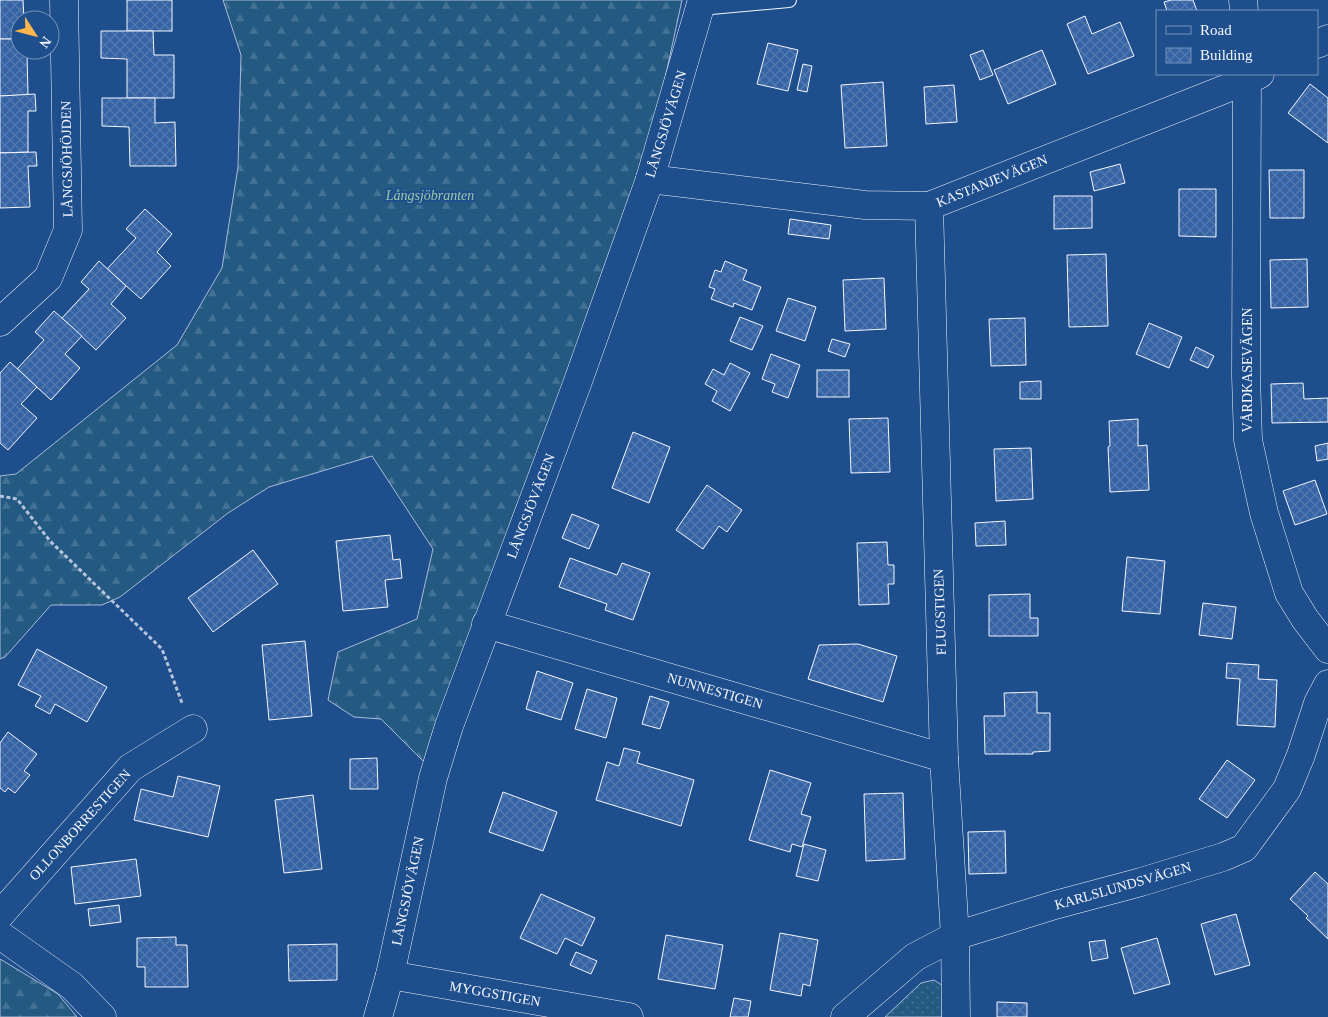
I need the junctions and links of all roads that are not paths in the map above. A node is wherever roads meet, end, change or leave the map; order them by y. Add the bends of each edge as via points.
1 (64, 0) edge
2 (789, 0) edge
3 (701, 4) edge
4 (1252, 76) edge
5 (650, 179) junction
6 (929, 206) junction
7 (0, 322) edge
8 (486, 624) junction
9 (1328, 649) edge
10 (1328, 684) edge
11 (192, 729) road end
12 (944, 758) junction
13 (0, 915) edge
14 (0, 935) edge
15 (955, 936) junction
16 (390, 975) junction
17 (102, 1017) edge
18 (378, 1017) edge
19 (629, 1017) edge
20 (845, 1017) edge
21 (956, 1017) edge

1 - 7 street, LÅNGSJÖHÖJDEN via 68,230 48,278
2 - 3 lane
3 - 5 street, LÅNGSJÖVÄGEN
4 - 6 street, KASTANJEVÄGEN
4 - 9 street, VÅRDKASEVÄGEN via 1246,376 1248,440 1264,513 1289,593
5 - 6 street, KASTANJEVÄGEN via 865,205
5 - 8 street, LÅNGSJÖVÄGEN
6 - 12 street, FLUGSTIGEN
8 - 12 street, NUNNESTIGEN
8 - 16 street, LÅNGSJÖVÄGEN via 433,778
10 - 15 street, KARLSLUNDSVÄGEN via 1286,789 1244,848 1141,882
11 - 13 street, OLLONBORRESTIGEN via 130,768
12 - 15 street, FLUGSTIGEN
14 - 17 street via 72,986
15 - 20 street, KARLSLUNDSVÄGEN via 915,957
15 - 21 street, FLUGSTIGEN
16 - 18 street, LÅNGSJÖVÄGEN
16 - 19 street, MYGGSTIGEN

